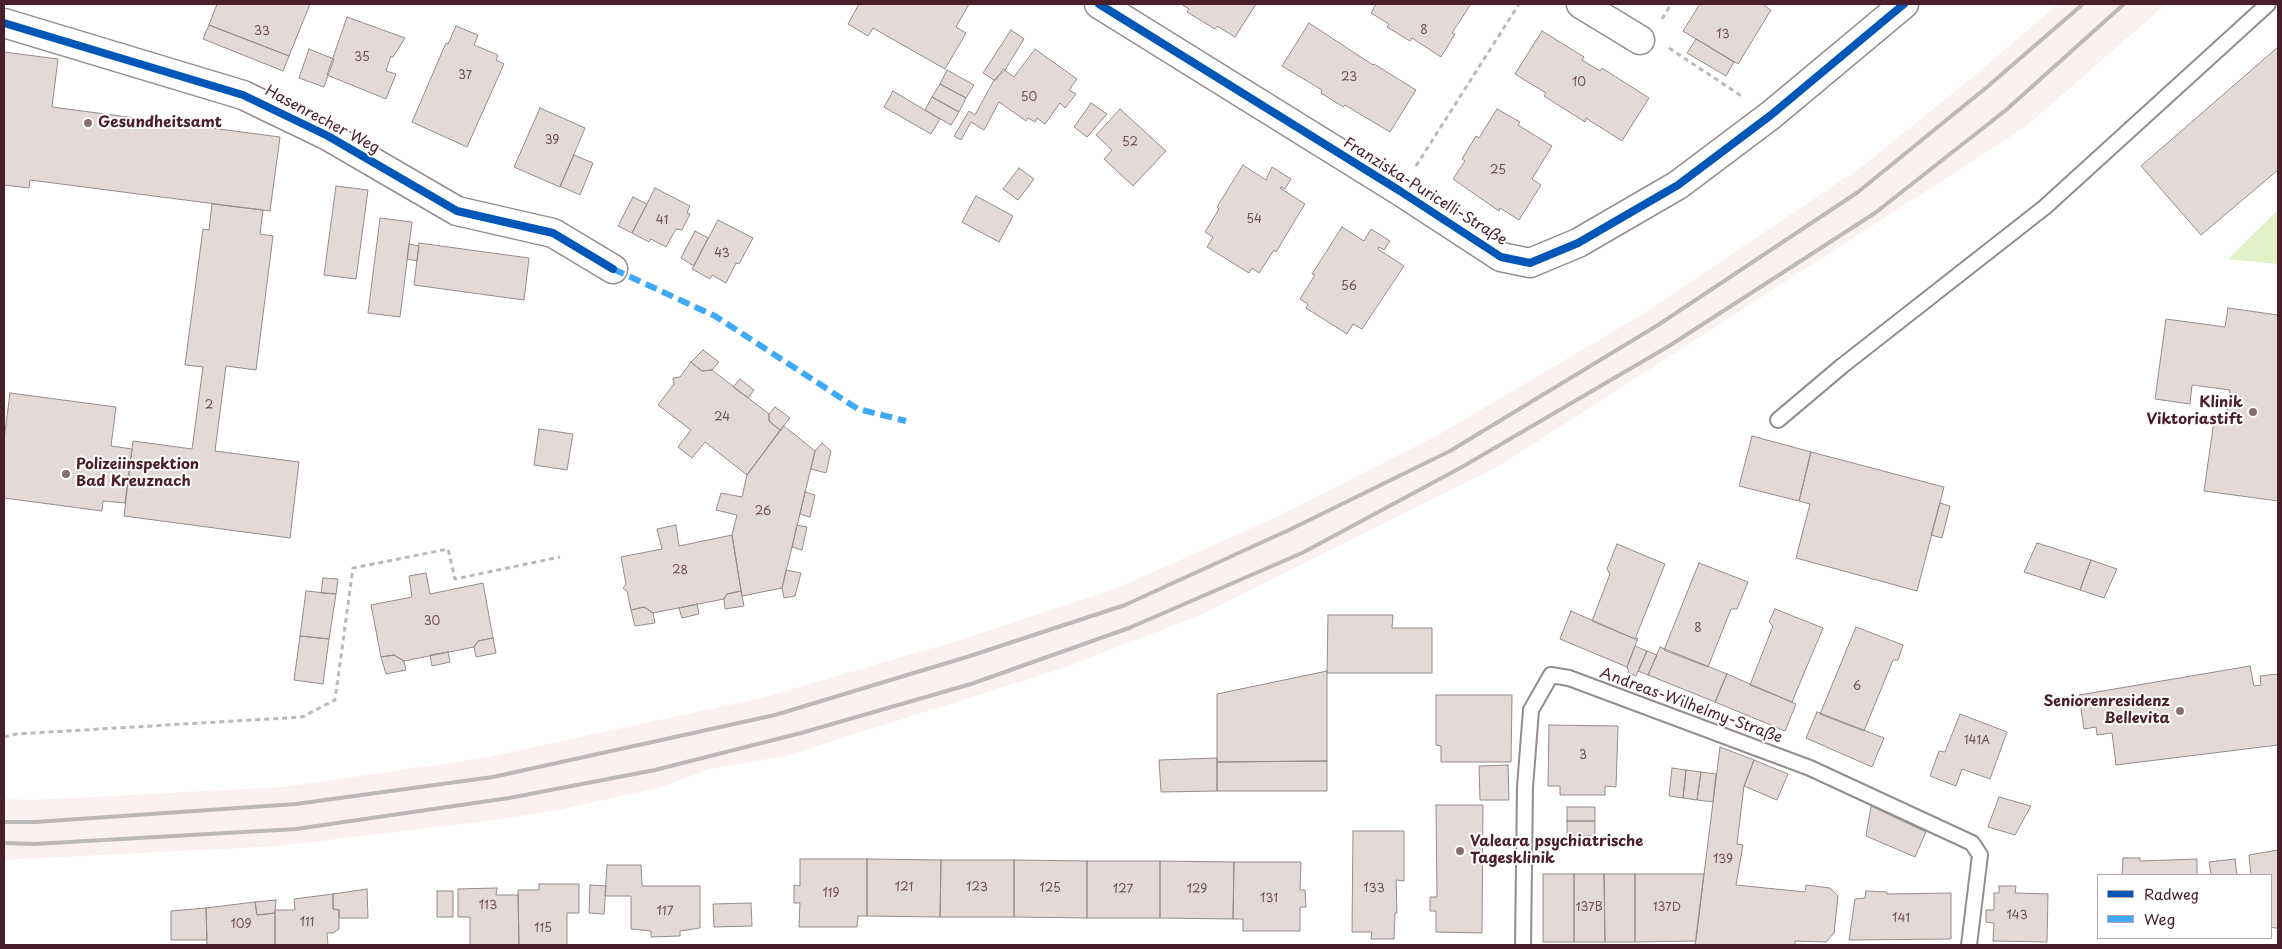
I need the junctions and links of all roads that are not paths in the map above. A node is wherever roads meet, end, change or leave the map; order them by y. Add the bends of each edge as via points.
1 (1099, 4) edge
2 (1581, 4) edge
3 (1904, 4) edge
4 (2268, 4) edge
5 (4, 23) edge
6 (1640, 40) dead end
7 (613, 269) dead end
8 (1778, 420) dead end
9 (1522, 945) edge
10 (1969, 945) edge

1 - 3 street, Franziska-Puricelli-Straße via 1501,257 1530,263 1578,243 1678,185 1771,115
2 - 6 street
4 - 8 lane via 2045,207
5 - 7 street, Hasenrecher Weg via 243,94 328,136 457,212 553,233
9 - 10 lane, Andreas-Wilhelmy-Straße via 1525,787 1531,710 1551,675 1569,678 1810,768 1972,842 1980,855

